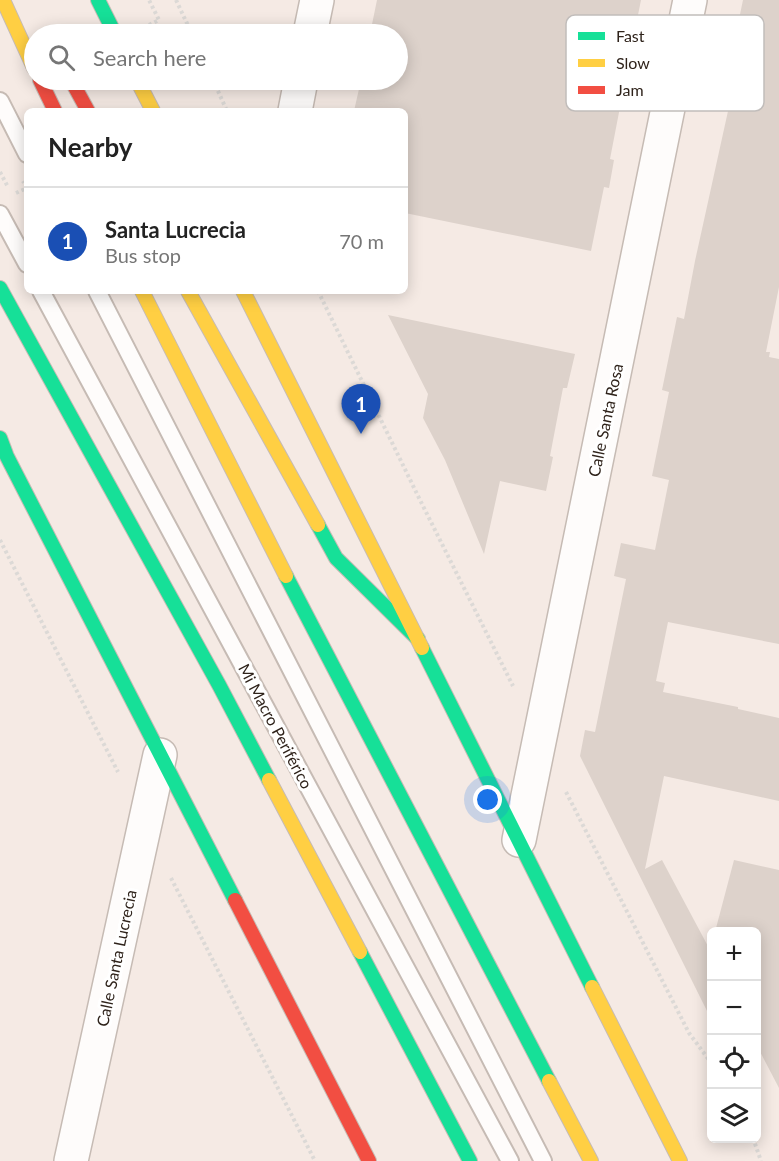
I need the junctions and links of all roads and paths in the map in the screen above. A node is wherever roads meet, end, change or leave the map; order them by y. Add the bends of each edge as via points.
1 (5, 0) edge
2 (98, 0) edge
3 (176, 0) edge
4 (317, 0) edge
5 (690, 0) edge
6 (687, 15) edge
7 (28, 24) edge
8 (110, 24) edge
9 (187, 24) edge
10 (312, 24) edge
11 (24, 45) edge
12 (45, 90) edge
13 (76, 90) edge
14 (142, 90) edge
15 (218, 90) edge
16 (299, 90) edge
17 (0, 101) edge
18 (54, 108) edge
19 (86, 108) edge
20 (151, 108) edge
21 (226, 108) edge
22 (296, 108) edge
23 (667, 111) edge
24 (24, 148) edge
25 (0, 214) edge
26 (24, 258) edge
27 (2, 291) edge
28 (43, 294) edge
29 (99, 294) edge
30 (144, 294) edge
31 (190, 294) edge
32 (319, 294) edge
33 (252, 298) edge
34 (0, 438) edge
35 (3, 449) edge
36 (418, 639) junction
37 (513, 686) dead end
38 (160, 755) junction
39 (565, 789) dead end
40 (519, 840) junction
41 (707, 1058) edge
42 (755, 1143) edge
43 (71, 1161) edge
44 (369, 1161) edge
45 (470, 1161) edge
46 (510, 1161) edge
47 (543, 1161) edge
48 (591, 1161) edge
49 (680, 1161) edge
50 (761, 1161) edge

1 - 7 main road
1 - 11 main road
2 - 8 main road
3 - 9 path
4 - 10 street
5 - 6 street, Calle Santa Rosa
12 - 18 main road
13 - 19 main road
14 - 20 main road
15 - 21 path
16 - 22 street
17 - 24 lane
23 - 40 street, Calle Santa Rosa
25 - 26 lane
27 - 45 main road via 219,685
28 - 46 lane, Mi Macro Periférico
29 - 47 lane
30 - 48 main road via 316,636
31 - 36 main road via 336,558
32 - 37 path
33 - 36 main road
34 - 35 main road
35 - 38 main road
36 - 40 main road
38 - 43 street, Calle Santa Lucrecia
38 - 44 main road
39 - 41 path via 689,1033
40 - 49 main road
42 - 50 path

